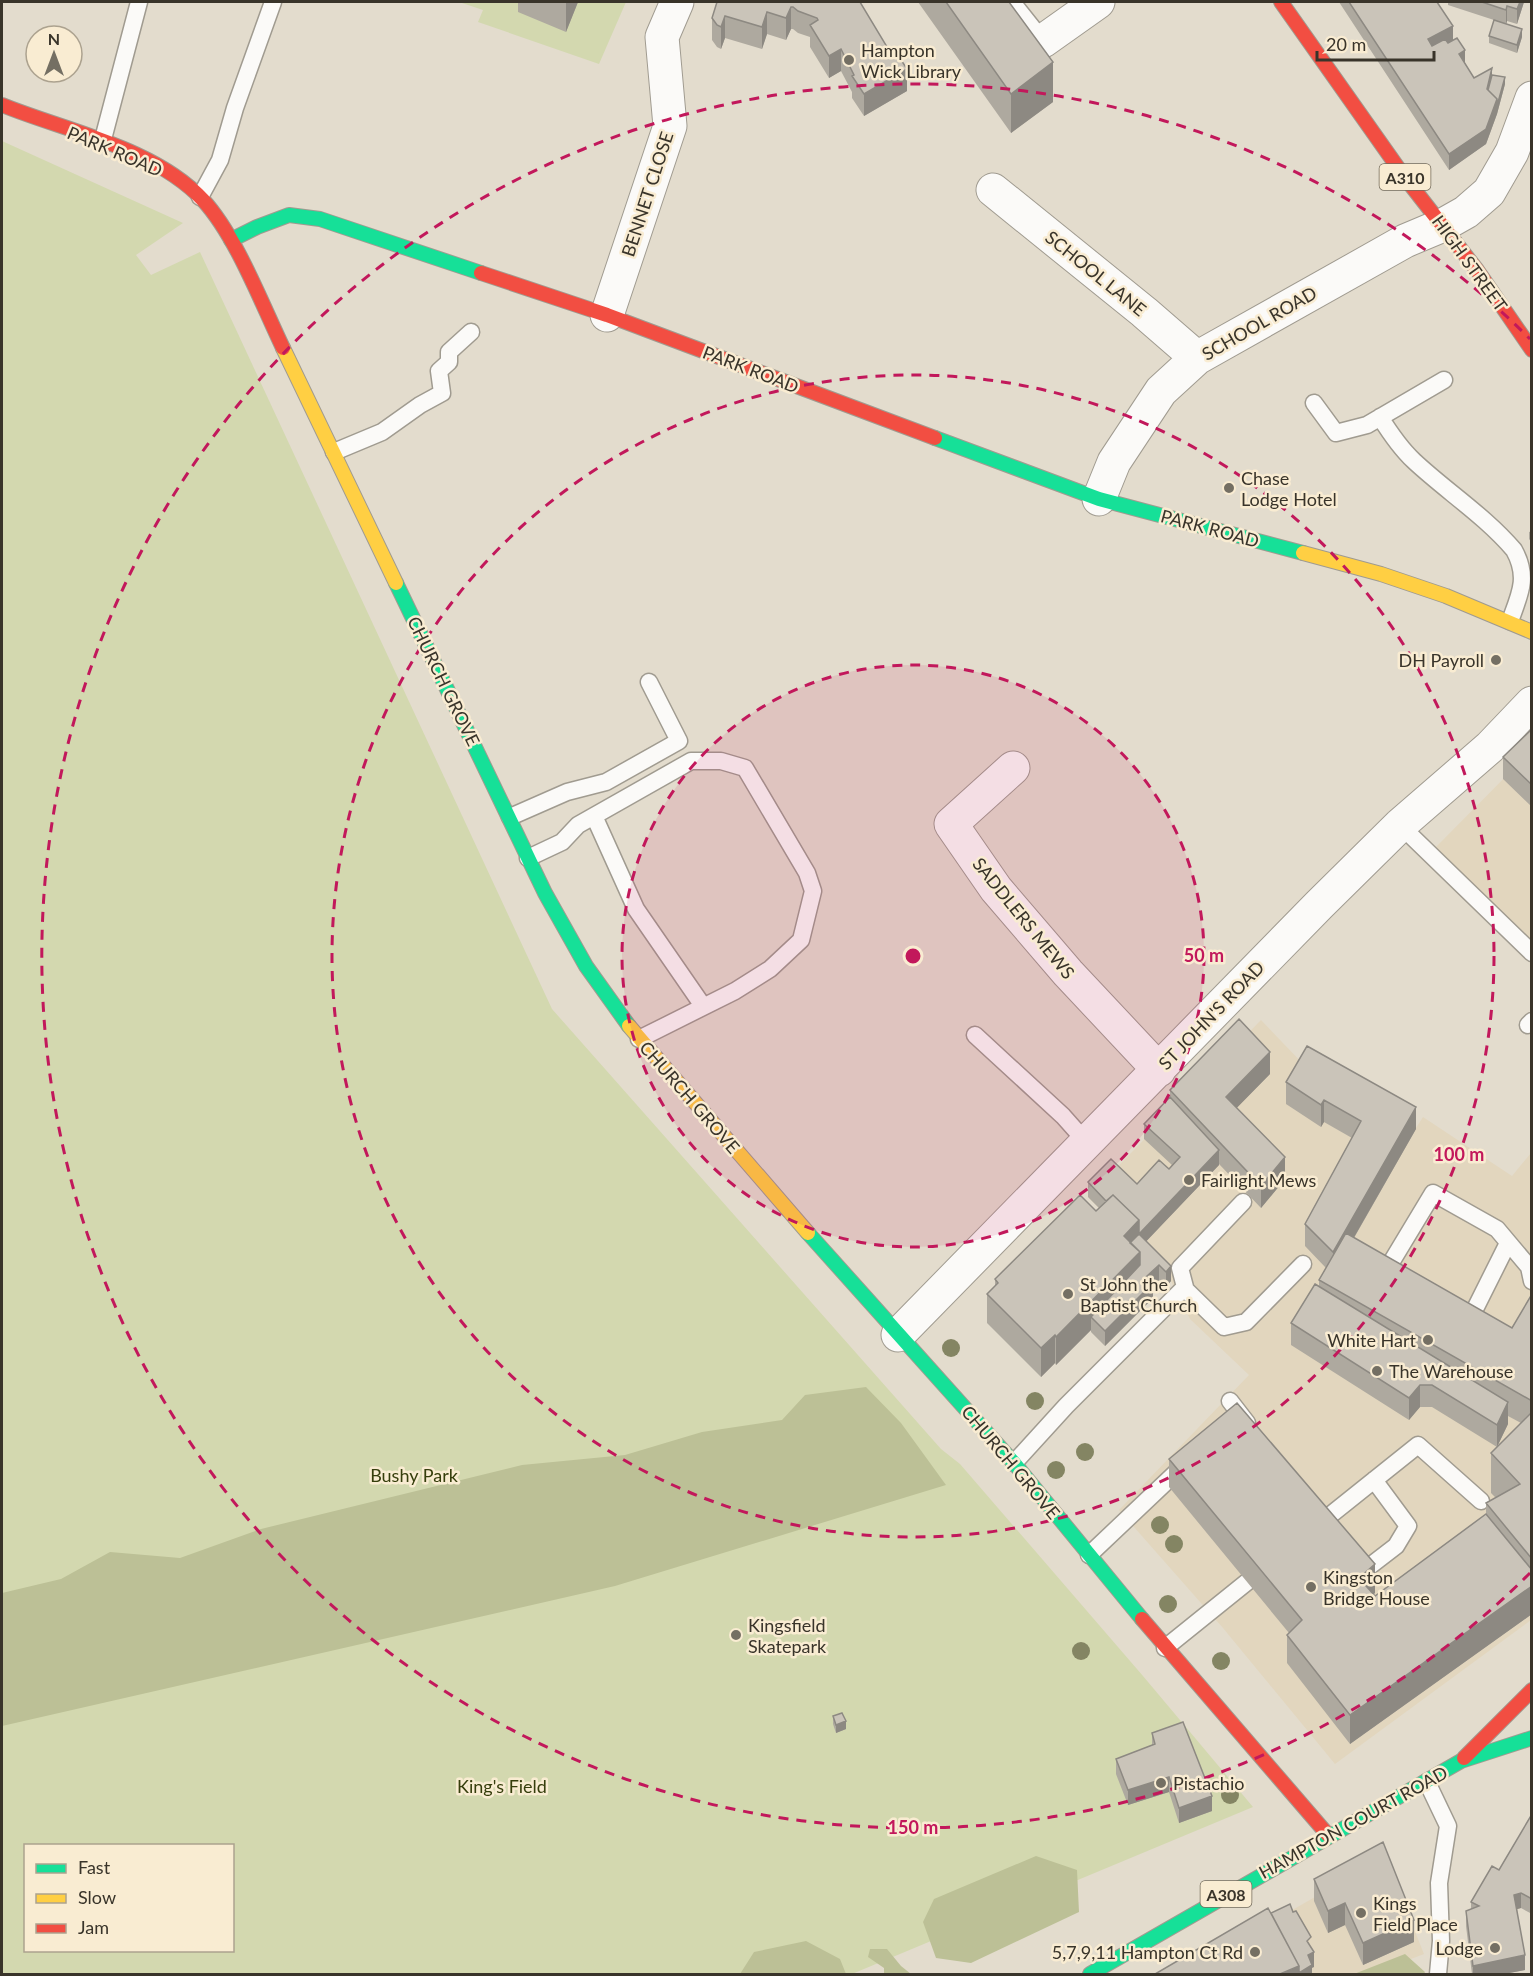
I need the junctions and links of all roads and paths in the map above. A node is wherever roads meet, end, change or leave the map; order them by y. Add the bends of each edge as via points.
1 (139, 2) edge
2 (273, 2) edge
3 (677, 2) edge
4 (1012, 2) edge
5 (1098, 2) edge
6 (1281, 2) edge
7 (1043, 41) joint
8 (1532, 98) edge
9 (2, 105) edge
10 (102, 143) junction
11 (993, 190) dead end
12 (200, 197) junction
13 (1443, 225) junction
14 (231, 240) junction
15 (607, 315) junction
16 (471, 332) dead end
17 (1532, 350) edge
18 (1197, 358) junction
19 (1444, 380) dead end
20 (1314, 403) dead end
21 (1380, 417) junction
22 (334, 452) junction
23 (1100, 499) junction
24 (1510, 621) junction
25 (1532, 632) edge
26 (649, 682) dead end
27 (1532, 703) edge
28 (1012, 768) dead end
29 (594, 816) junction
30 (510, 818) junction
31 (1400, 825) junction
32 (528, 858) junction
33 (1532, 953) edge
34 (703, 1006) junction
35 (975, 1035) dead end
36 (639, 1039) junction
37 (1158, 1070) junction
38 (1087, 1143) junction
39 (1244, 1202) dead end
40 (1508, 1243) junction
41 (1303, 1264) dead end
42 (1383, 1276) edge
43 (1532, 1281) edge
44 (1184, 1288) junction
45 (1470, 1319) edge
46 (898, 1335) junction
47 (1233, 1411) edge
48 (1260, 1439) edge
49 (1198, 1451) edge
50 (1014, 1464) junction
51 (1374, 1480) junction
52 (1481, 1501) dead end
53 (1320, 1518) edge
54 (1089, 1555) junction
55 (1370, 1566) edge
56 (1247, 1582) edge
57 (1165, 1648) junction
58 (1532, 1690) edge
59 (1532, 1738) edge
60 (1461, 1761) junction
61 (1427, 1782) junction
62 (1328, 1835) junction
63 (1090, 1974) edge
64 (1438, 1974) edge

1 - 10 lane
2 - 12 lane via 220,160
3 - 15 street, BENNET CLOSE via 662,37 670,126
4 - 7 lane
5 - 7 street
6 - 13 main road, HIGH STREET / A310
8 - 13 street, SCHOOL ROAD via 1512,152 1489,192
9 - 10 main road, PARK ROAD
10 - 12 main road, PARK ROAD via 178,178
11 - 18 street, SCHOOL LANE
12 - 14 main road, PARK ROAD
13 - 17 main road, HIGH STREET / A310
13 - 18 street, SCHOOL ROAD via 1405,241
14 - 15 main road, PARK ROAD via 289,215 320,219
14 - 22 main road, CHURCH GROVE
15 - 23 main road, PARK ROAD
16 - 22 lane via 449,352 449,362 440,371 442,393 382,432
18 - 23 street, SCHOOL ROAD via 1161,391 1114,462
19 - 21 lane
20 - 21 lane via 1336,433 1367,425
21 - 24 lane via 1413,460 1514,550 1523,578
22 - 30 main road, CHURCH GROVE
23 - 24 main road, PARK ROAD via 1381,574
24 - 25 main road, PARK ROAD
26 - 30 lane via 679,741 606,782 567,792
27 - 31 street, ST JOHN'S ROAD via 1498,754
28 - 37 street, SADDLERS MEWS via 951,824 996,889
29 - 32 lane via 578,825 562,842
29 - 34 lane via 636,909
29 - 34 lane via 691,761 737,765 745,768 807,873 813,891 801,940 770,969
30 - 32 main road, CHURCH GROVE
31 - 33 lane
31 - 37 street, ST JOHN'S ROAD
32 - 36 main road, CHURCH GROVE via 586,966
34 - 36 lane
35 - 38 lane
36 - 46 main road, CHURCH GROVE
37 - 38 street, ST JOHN'S ROAD
38 - 46 street, ST JOHN'S ROAD
39 - 44 lane via 1180,1268
40 - 42 lane via 1497,1229 1433,1192
40 - 43 lane via 1528,1267
40 - 45 lane
41 - 44 lane via 1246,1322 1224,1327
44 - 50 lane via 1065,1406
46 - 50 main road, CHURCH GROVE
47 - 48 lane
49 - 54 lane
50 - 54 main road, CHURCH GROVE
51 - 52 lane via 1418,1445
51 - 53 lane
51 - 55 lane via 1408,1526 1396,1546
54 - 57 main road, CHURCH GROVE
56 - 57 lane
57 - 62 main road, CHURCH GROVE
58 - 60 main road, HAMPTON COURT ROAD / A308
59 - 60 main road, HAMPTON COURT ROAD / A308
60 - 61 main road, HAMPTON COURT ROAD / A308
61 - 62 main road, HAMPTON COURT ROAD / A308
61 - 64 lane via 1448,1826 1439,1883
62 - 63 main road, HAMPTON COURT ROAD / A308

